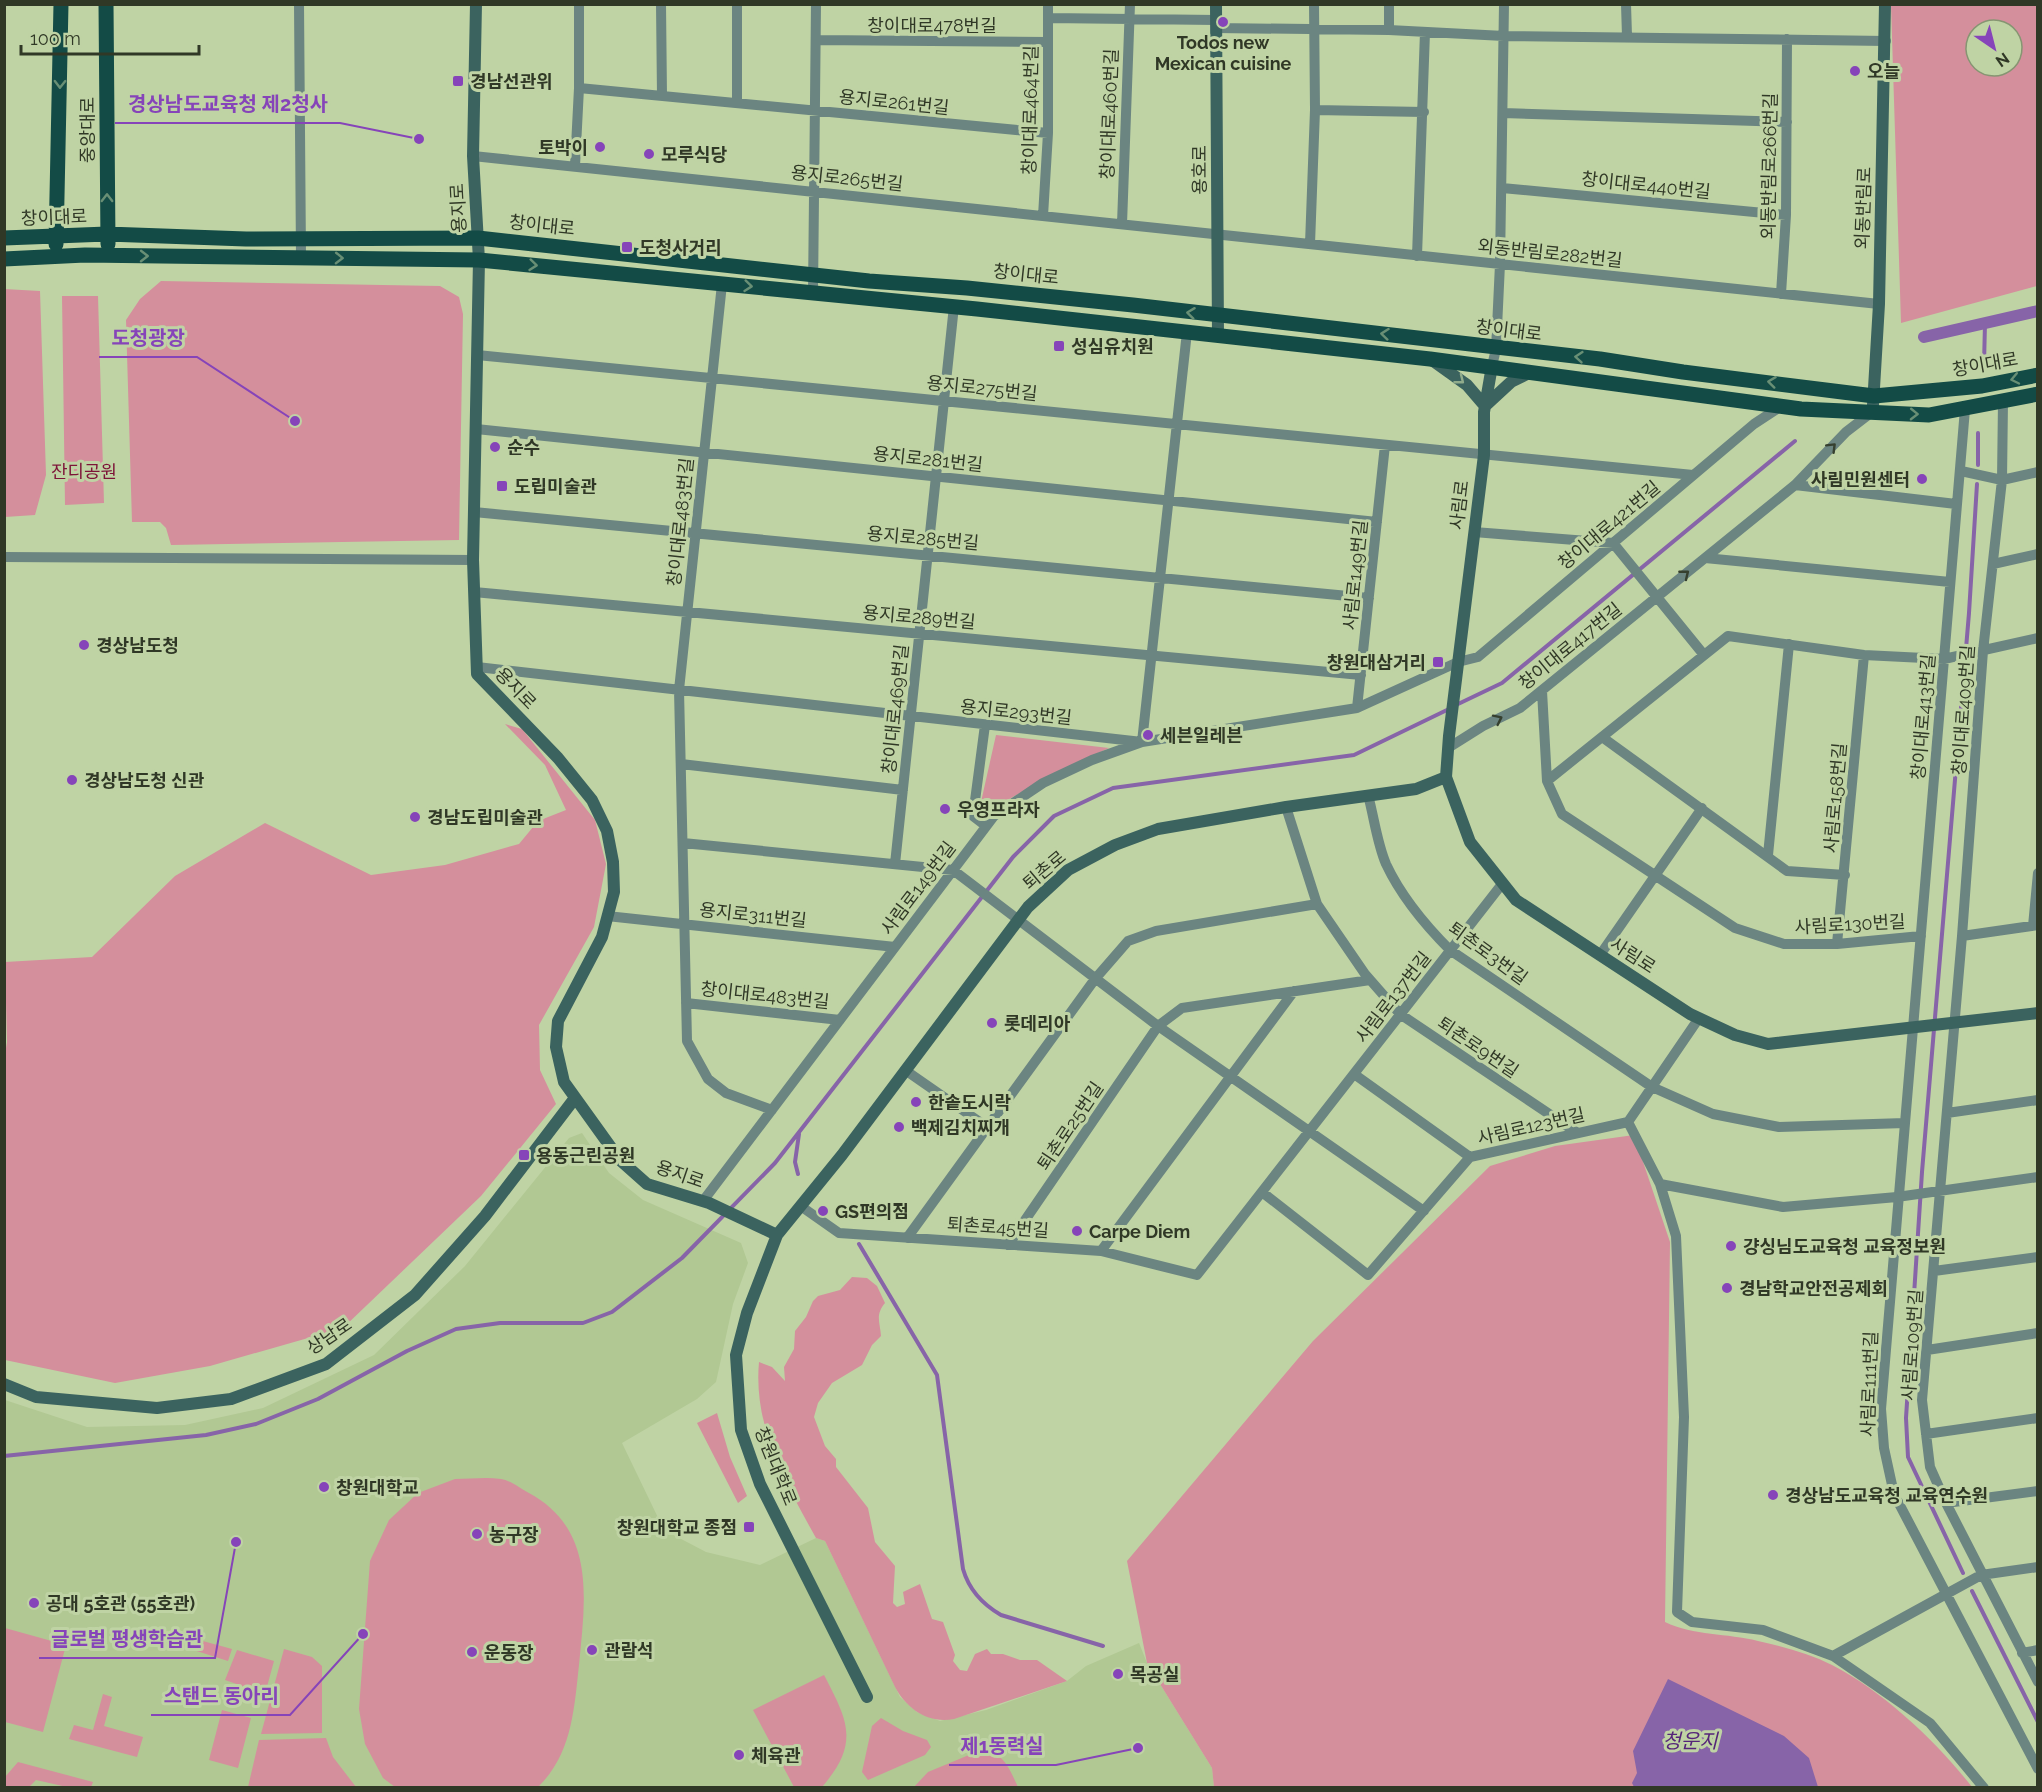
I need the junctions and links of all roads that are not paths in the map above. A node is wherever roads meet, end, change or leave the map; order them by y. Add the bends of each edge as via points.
1 (61, 4) edge
2 (106, 4) edge
3 (299, 4) edge
4 (476, 4) edge
5 (579, 4) edge
6 (661, 4) edge
7 (738, 4) edge
8 (816, 4) edge
9 (1048, 4) edge
10 (1130, 4) edge
11 (1216, 4) edge
12 (1314, 4) edge
13 (1389, 4) edge
14 (1504, 4) edge
15 (1626, 4) edge
16 (1885, 4) edge
17 (1048, 18) junction
18 (1130, 19) junction
19 (1216, 24) junction
20 (1314, 30) junction
21 (1389, 30) junction
22 (1425, 32) junction
23 (1504, 36) junction
24 (1627, 36) junction
25 (1787, 39) junction
26 (816, 40) junction
27 (1886, 41) junction
28 (1048, 42) junction
29 (579, 88) junction
30 (662, 96) junction
31 (737, 103) junction
32 (1315, 110) junction
33 (815, 111) junction
34 (1424, 112) junction
35 (1503, 113) junction
36 (1787, 122) junction
37 (1048, 133) junction
38 (473, 156) junction
39 (575, 166) junction
40 (1502, 188) junction
41 (815, 191) junction
42 (1786, 215) junction
43 (1043, 216) junction
44 (1122, 224) junction
45 (107, 234) junction
46 (58, 236) junction
47 (1218, 236) junction
48 (4, 238) edge
49 (301, 238) junction
50 (478, 238) junction
51 (1310, 244) junction
52 (54, 256) junction
53 (109, 256) junction
54 (1416, 256) junction
55 (301, 257) junction
56 (4, 259) edge
57 (479, 260) junction
58 (1500, 264) junction
59 (813, 275) junction
60 (722, 284) junction
61 (813, 292) junction
62 (1781, 294) junction
63 (1878, 304) junction
64 (954, 306) junction
65 (1218, 316) junction
66 (1188, 332) junction
67 (1218, 336) junction
68 (1496, 349) junction
69 (477, 355) junction
70 (1430, 359) junction
71 (1491, 366) junction
72 (1532, 372) junction
73 (2037, 375) edge
74 (711, 378) junction
75 (1872, 392) junction
76 (2037, 394) edge
77 (943, 401) junction
78 (1999, 401) junction
79 (1485, 406) junction
80 (1780, 407) junction
81 (1968, 408) junction
82 (1872, 412) junction
83 (1177, 424) junction
84 (476, 429) junction
85 (1385, 445) junction
86 (704, 453) junction
87 (1484, 455) junction
88 (1961, 471) junction
89 (2037, 472) edge
90 (1693, 476) junction
91 (935, 477) junction
92 (2002, 480) junction
93 (1794, 485) junction
94 (1168, 501) junction
95 (1956, 504) junction
96 (474, 512) junction
97 (1377, 522) junction
98 (1474, 532) junction
99 (695, 533) junction
100 (1612, 543) junction
101 (2037, 554) edge
102 (927, 555) junction
103 (4, 557) edge
104 (1705, 558) junction
105 (473, 560) junction
106 (1993, 564) junction
107 (1160, 578) junction
108 (1950, 582) junction
109 (474, 591) junction
110 (1656, 595) junction
111 (1369, 598) junction
112 (687, 612) junction
113 (919, 633) junction
114 (2037, 638) edge
115 (1789, 644) junction
116 (1979, 652) junction
117 (1152, 655) junction
118 (1704, 655) junction
119 (1864, 655) junction
120 (1948, 658) junction
121 (1457, 664) junction
122 (477, 667) junction
123 (1361, 675) junction
124 (679, 690) junction
125 (1542, 691) junction
126 (1357, 708) junction
127 (910, 716) junction
128 (985, 725) junction
129 (1602, 737) junction
130 (1142, 742) junction
131 (1448, 742) junction
132 (681, 764) junction
133 (1446, 777) junction
134 (1547, 781) junction
135 (903, 790) junction
136 (1368, 795) junction
137 (1286, 807) junction
138 (1702, 808) junction
139 (986, 826) junction
140 (682, 843) junction
141 (1768, 855) junction
142 (895, 864) junction
143 (957, 873) junction
144 (2037, 873) edge
145 (1655, 875) junction
146 (1845, 876) junction
147 (1502, 884) junction
148 (1317, 904) junction
149 (607, 916) junction
150 (1014, 919) junction
151 (684, 924) junction
152 (2035, 925) edge
153 (1921, 936) junction
154 (1962, 936) junction
155 (1837, 944) junction
156 (895, 947) junction
157 (1450, 950) junction
158 (1600, 955) junction
159 (1095, 979) junction
160 (1370, 980) junction
161 (1294, 991) junction
162 (686, 1003) junction
163 (2037, 1013) edge
164 (1400, 1014) junction
165 (1699, 1018) junction
166 (840, 1020) junction
167 (1947, 1021) junction
168 (1158, 1026) junction
169 (1914, 1027) junction
170 (905, 1071) junction
171 (1354, 1074) junction
172 (1230, 1077) junction
173 (1652, 1087) junction
174 (575, 1098) junction
175 (2037, 1100) edge
176 (772, 1110) junction
177 (1947, 1113) junction
178 (1628, 1122) junction
179 (1905, 1123) junction
180 (987, 1127) junction
181 (1309, 1131) junction
182 (1576, 1132) junction
183 (1470, 1156) junction
184 (2037, 1177) edge
185 (1660, 1184) junction
186 (1934, 1191) junction
187 (1262, 1192) junction
188 (1901, 1197) junction
189 (706, 1202) junction
190 (802, 1207) junction
191 (1424, 1211) junction
192 (777, 1235) junction
193 (907, 1238) junction
194 (1008, 1245) junction
195 (1101, 1251) junction
196 (2037, 1257) edge
197 (1934, 1271) junction
198 (1197, 1275) joint
199 (2037, 1333) edge
200 (1928, 1350) junction
201 (4, 1384) edge
202 (2037, 1418) edge
203 (1926, 1434) junction
204 (2037, 1491) edge
205 (1946, 1503) junction
206 (2037, 1567) edge
207 (1981, 1575) junction
208 (1947, 1594) junction
209 (2037, 1650) edge
210 (2022, 1653) junction
211 (1833, 1656) junction
212 (2037, 1682) edge
213 (867, 1697) dead end
214 (2037, 1769) edge
215 (1984, 1788) edge

1 -> 46 main road, 중앙대로
45 -> 2 main road, 중앙대로
3 - 49 street
4 - 38 street, 용지로
5 - 29 street
6 - 30 street
7 - 31 street
8 - 26 street
9 - 17 street, 창이대로464번길
10 - 18 street, 창이대로460번길
11 - 19 street, 용호로
12 - 20 street
13 - 21 street
14 - 23 street
15 - 24 street
16 - 27 street, 외동반림로
17 - 18 street
17 - 28 street, 창이대로464번길
18 - 19 street
18 - 44 street, 창이대로460번길
19 - 20 street
19 - 47 street, 용호로
20 - 21 street
20 - 32 street
21 - 22 street
22 - 23 street
22 - 34 street
23 - 24 street
23 - 35 street
24 - 25 street
25 - 27 street
25 - 36 street, 외동반림로266번길
26 - 28 street, 창이대로478번길
26 - 33 street
27 - 63 street, 외동반림로
28 - 37 street, 창이대로464번길
29 - 30 street, 용지로261번길
29 - 39 street
30 - 31 street, 용지로261번길
31 - 33 street, 용지로261번길
32 - 34 street
32 - 51 street
33 - 37 street, 용지로261번길
33 - 41 street
34 - 54 street
35 - 36 street
35 - 40 street
36 - 42 street, 외동반림로266번길
37 - 43 street, 창이대로464번길
38 - 39 street, 용지로265번길
38 - 50 street, 용지로
39 - 41 street, 용지로265번길
40 - 42 street, 창이대로440번길
40 - 58 street
41 - 43 street, 용지로265번길
41 - 59 street
42 - 62 street, 외동반림로266번길
43 - 44 street, 용지로265번길
44 - 47 street, 용지로265번길
45 - 46 main road, 창이대로
45 - 49 main road, 창이대로
45 - 53 main road, 중앙대로
46 - 48 main road, 창이대로
46 - 52 main road, 중앙대로
47 - 51 street, 외동반림로282번길
47 - 65 street, 용호로
49 - 50 main road, 창이대로
49 - 55 street
50 - 57 street, 용지로
50 - 59 main road, 창이대로
51 - 54 street, 외동반림로282번길
52 - 53 main road
52 - 56 main road
53 -> 55 main road
54 - 58 street, 외동반림로282번길
55 -> 57 main road
57 -> 60 main road
57 - 69 street, 용지로
58 - 62 street, 외동반림로282번길
58 - 68 street
59 - 61 street
65 -> 59 main road, 창이대로 via 1041,295
60 -> 61 main road
60 - 74 street, 창이대로483번길
61 - 64 main road
62 - 63 street, 외동반림로282번길
63 - 75 street, 외동반림로
64 - 66 main road
64 - 77 street, 창이대로469번길
65 - 67 street, 용호로
68 -> 65 main road, 창이대로
66 - 67 main road
66 - 83 street
67 - 70 main road
68 - 71 street
75 -> 68 main road, 창이대로
69 - 74 street, 용지로275번길
69 - 84 street, 용지로
70 - 71 main road
70 -> 79 street via 1467,385
71 - 72 main road
71 - 79 street, 사림로
72 - 79 street via 1511,382
72 - 80 main road
73 -> 75 main road, 창이대로 via 1970,388
74 - 77 street, 용지로275번길
74 - 86 street, 창이대로483번길
75 - 82 street, 외동반림로
76 - 78 main road
77 - 83 street, 용지로275번길
77 - 91 street, 창이대로469번길
78 - 81 main road
78 - 92 street, 창이대로409번길
79 - 87 street, 사림로
80 - 82 main road
80 - 90 street, 창이대로421번길
82 -> 81 main road via 1929,415
81 - 88 street, 창이대로413번길
93 -> 82 street, 창이대로417번길 via 1846,432
83 - 85 street, 용지로275번길
83 - 94 street
84 - 86 street, 용지로281번길
84 - 96 street, 용지로
85 - 87 street, 용지로275번길
85 - 97 street, 사림로149번길
86 - 91 street, 용지로281번길
86 - 99 street, 창이대로483번길
87 - 90 street
87 - 98 street, 사림로
88 - 92 street
88 - 95 street, 창이대로413번길
89 - 92 street
90 - 100 street, 창이대로421번길
91 - 94 street, 용지로281번길
91 - 102 street, 창이대로469번길
92 - 106 street, 창이대로409번길
93 - 95 street
93 - 104 street, 창이대로417번길
94 - 97 street, 용지로281번길
94 - 107 street
95 - 108 street, 창이대로413번길
96 - 99 street, 용지로285번길
96 - 105 street, 용지로
97 - 111 street, 사림로149번길
98 - 100 street
98 - 121 street, 사림로
99 - 102 street, 용지로285번길
99 - 112 street, 창이대로483번길
100 - 110 street
100 - 121 street, 창이대로421번길 via 1478,657
101 - 106 street
102 - 107 street, 용지로285번길
102 - 113 street, 창이대로469번길
103 - 105 street
104 - 108 street
110 -> 104 street, 창이대로417번길
105 - 109 street, 용지로
106 - 116 street, 창이대로409번길
107 - 111 street, 용지로285번길
107 - 117 street
108 - 120 street, 창이대로413번길
109 - 112 street, 용지로289번길
109 - 122 street, 용지로
110 - 118 street
110 - 125 street, 창이대로417번길
111 - 123 street, 사림로149번길
112 - 113 street, 용지로289번길
112 - 124 street, 창이대로483번길
113 - 117 street, 용지로289번길
113 - 127 street, 창이대로469번길
114 - 116 street
115 - 118 street via 1728,636
115 - 119 street
115 - 141 street
116 - 120 street
116 - 154 street, 창이대로409번길
117 - 123 street, 용지로289번길
117 - 130 street
118 - 129 street
119 - 120 street
119 - 146 street, 사림로158번길
120 - 153 street, 창이대로413번길
121 - 126 street, 사림로149번길
121 - 131 street, 사림로
122 - 124 street, 용지로293번길
122 - 149 street, 용지로 via 477,674 558,758 592,800 608,831 614,862 614,892
123 - 126 street, 사림로149번길
124 - 127 street, 용지로293번길
124 - 132 street, 창이대로483번길
131 -> 125 street, 창이대로417번길 via 1520,708
125 - 134 street, 사림로130번길
126 - 130 street, 사림로149번길
127 - 128 street, 용지로293번길
127 - 135 street, 창이대로469번길
128 - 130 street, 용지로293번길
128 - 139 street via 974,816
129 - 134 street
129 - 138 street
130 - 139 street, 사림로149번길 via 1043,783 994,816
131 - 133 street, 사림로
132 - 135 street
132 - 140 street, 창이대로483번길
133 - 136 street, 퇴촌로 via 1416,789
133 - 147 street, 사림로 via 1470,842
134 - 145 street, 사림로130번길 via 1562,814
135 - 142 street, 창이대로469번길
136 - 137 street, 퇴촌로
136 - 157 street, 퇴촌로3번길 via 1385,862 1417,914
137 - 148 street, 퇴촌로9번길
137 - 150 street, 퇴촌로 via 1158,829 1115,845 1068,870
138 - 141 street
138 - 145 street
139 - 143 street, 사림로149번길
140 - 142 street
140 - 151 street, 창이대로483번길
141 - 146 street via 1787,871
142 - 143 street
143 - 150 street
143 - 156 street, 사림로149번길
144 - 152 street
145 - 155 street, 사림로130번길 via 1736,928 1784,944
145 - 158 street
146 - 155 street, 사림로158번길
147 - 157 street, 사림로137번길
147 - 158 street, 사림로 via 1516,900
148 - 159 street via 1156,931 1128,941
148 - 160 street, 퇴촌로9번길
149 - 151 street, 용지로311번길
149 - 174 street, 용지로 via 602,937 558,1021 556,1047 564,1082
150 - 159 street
150 - 170 street, 퇴촌로
151 - 156 street, 용지로311번길
151 - 162 street, 창이대로483번길
152 - 154 street
153 - 155 street, 사림로130번길
153 - 169 street, 창이대로413번길
154 - 167 street, 창이대로409번길
156 - 166 street, 사림로149번길
157 - 164 street, 사림로137번길
157 - 173 street, 퇴촌로3번길
158 - 165 street, 사림로
159 - 168 street
159 - 180 street
160 - 161 street
160 - 164 street, 퇴촌로9번길
161 - 168 street via 1182,1008
161 - 172 street
162 - 166 street, 창이대로483번길
162 - 176 street, 창이대로483번길 via 687,1041 708,1079 726,1093
163 - 167 street
164 - 171 street, 사림로137번길
164 - 182 street, 퇴촌로9번길
165 - 169 street, 사림로 via 1734,1035 1768,1044
165 - 173 street
166 - 176 street, 사림로149번길
167 - 169 street, 사림로
167 - 177 street, 사림로109번길
168 - 172 street
168 - 194 street, 퇴촌로25번길
169 - 179 street, 사림로111번길
170 - 180 street
170 - 190 street, 퇴촌로
171 - 181 street, 사림로137번길
171 - 183 street
172 - 181 street
172 - 195 street
173 - 178 street
173 - 179 street via 1713,1114 1779,1126
174 - 189 street, 용지로 via 620,1160 647,1184
174 - 201 street, 상남로 via 485,1216 415,1295 326,1364 231,1399 157,1408 36,1397
175 - 177 street
176 - 189 street, 사림로149번길
177 - 186 street, 사림로109번길
178 - 182 street, 사림로123번길
178 - 185 street
179 - 188 street, 사림로111번길
180 - 193 street
181 - 187 street, 사림로137번길
181 - 191 street
182 - 183 street, 사림로123번길
183 - 191 street, 사림로123번길
184 - 186 street
185 - 188 street via 1784,1207
185 - 211 street via 1676,1236 1684,1417 1677,1612 1692,1622 1763,1630
186 - 188 street
186 - 197 street, 사림로109번길
187 - 191 street, 사림로123번길 via 1368,1275
187 - 198 street, 사림로137번길
188 - 208 street, 사림로111번길 via 1881,1408 1884,1448 1894,1494
189 - 192 street, 용지로
190 - 192 street, 창원대학로
190 - 193 street, 퇴촌로45번길 via 839,1233
192 - 213 street, 창원대학로 via 747,1312 736,1356 741,1430 760,1484
193 - 194 street, 퇴촌로45번길
194 - 195 street, 퇴촌로45번길
195 - 198 street, 퇴촌로45번길
196 - 197 street
197 - 200 street, 사림로109번길
199 - 200 street
200 - 203 street, 사림로109번길 via 1922,1400
202 - 203 street
203 - 205 street, 사림로109번길 via 1930,1467
204 - 205 street
205 - 207 street, 사림로109번길
206 - 207 street
207 - 208 street
207 - 210 street, 사림로109번길
208 - 211 street
208 - 214 street, 사림로111번길
209 - 210 street
210 - 212 street, 사림로109번길
211 - 215 street via 1930,1724

